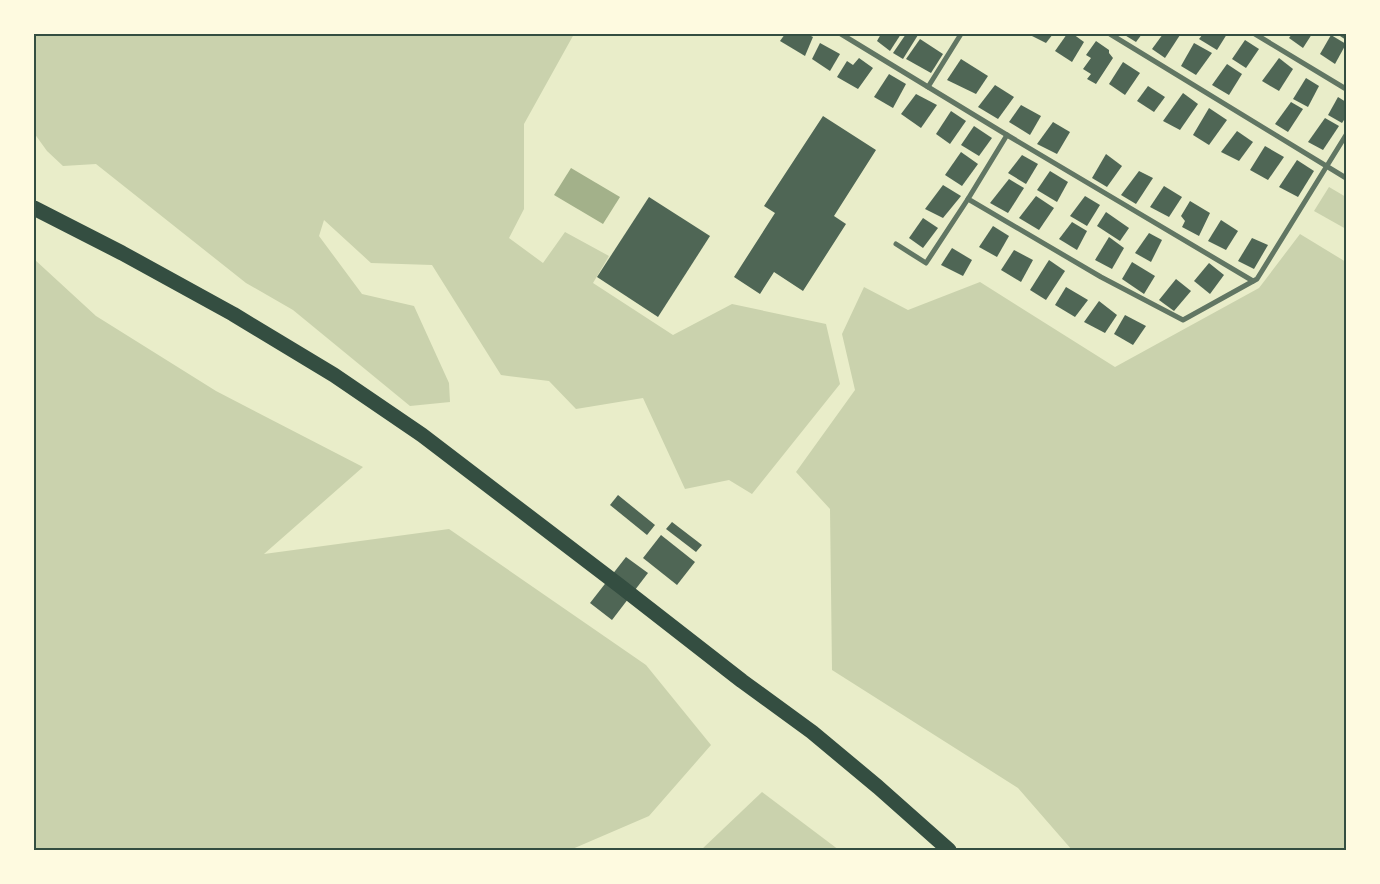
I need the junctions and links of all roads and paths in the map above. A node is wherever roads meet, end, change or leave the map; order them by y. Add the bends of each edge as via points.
1 (841, 34) edge
2 (962, 34) edge
3 (1110, 34) edge
4 (1255, 34) edge
5 (928, 87) junction
6 (1346, 89) edge
7 (1006, 135) junction
8 (1346, 135) edge
9 (1327, 166) junction
10 (1346, 178) edge
11 (968, 199) junction
12 (34, 208) edge
13 (896, 244) dead end
14 (1253, 281) junction
15 (949, 850) edge

1 - 5 street
2 - 5 street
3 - 9 street
4 - 6 street
5 - 7 street
7 - 11 street
7 - 14 street
8 - 9 street
9 - 10 street
9 - 14 street
11 - 13 street via 926,263
11 - 14 street via 1101,277 1183,320
12 - 15 highway via 233,314 334,375 422,435 812,732

